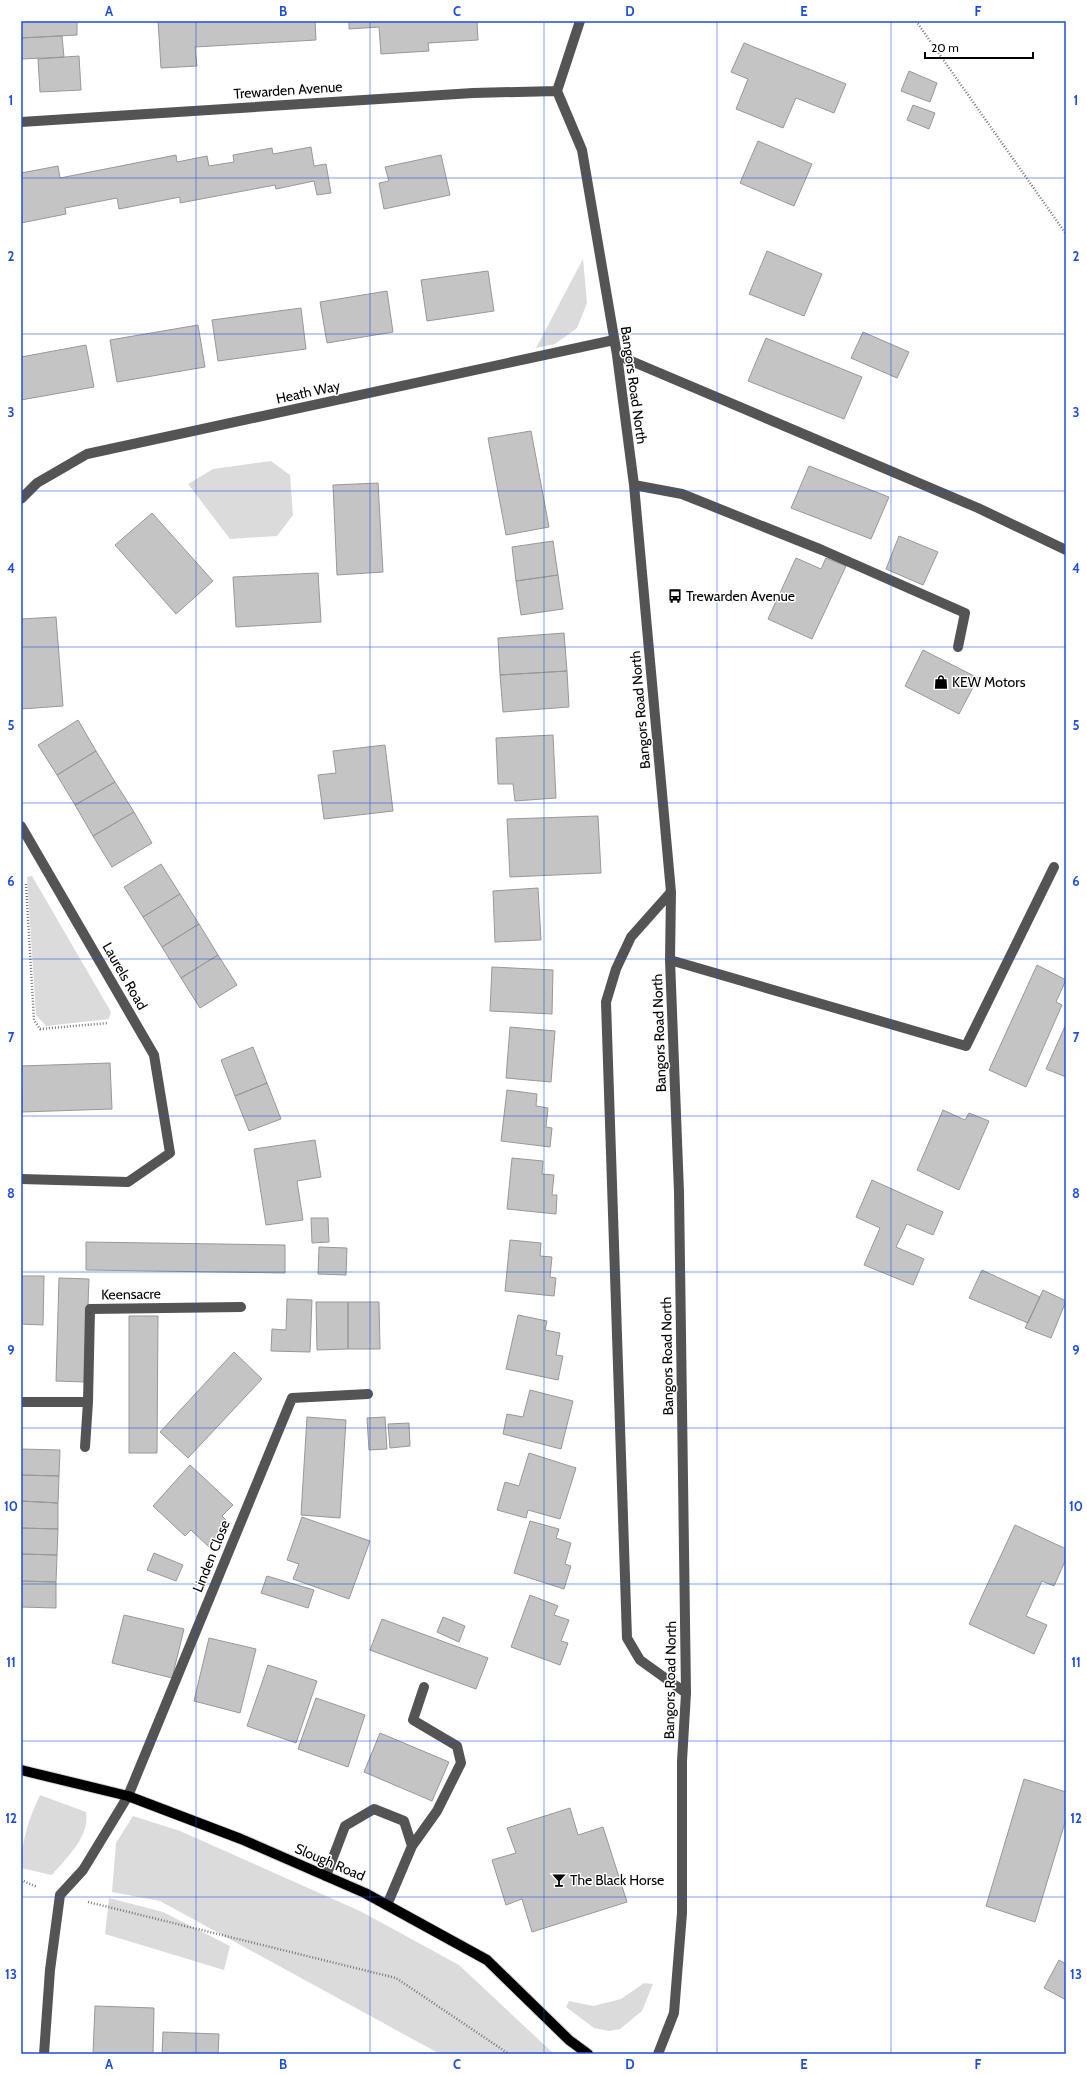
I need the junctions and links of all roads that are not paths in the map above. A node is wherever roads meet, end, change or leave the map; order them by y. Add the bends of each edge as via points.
1 (580, 21) edge
2 (557, 91) junction
3 (21, 122) edge
4 (614, 340) junction
5 (617, 355) junction
6 (634, 485) junction
7 (21, 499) edge
8 (1066, 550) edge
9 (958, 647) dead end
10 (21, 826) edge
11 (1054, 867) dead end
12 (671, 892) junction
13 (670, 960) junction
14 (21, 1179) edge
15 (241, 1307) dead end
16 (368, 1394) dead end
17 (21, 1402) edge
18 (88, 1402) junction
19 (85, 1447) dead end
20 (424, 1687) dead end
21 (686, 1693) junction
22 (21, 1770) edge
23 (128, 1796) junction
24 (412, 1846) junction
25 (326, 1876) junction
26 (387, 1905) junction
27 (44, 2054) edge
28 (588, 2054) edge
29 (658, 2054) edge

1 - 2 street
2 - 3 street, Trewarden Avenue via 465,93
2 - 4 street, Bangors Road North via 582,150
4 - 5 street, Bangors Road North
4 - 7 street, Heath Way via 87,454 36,483
5 - 6 street, Bangors Road North
5 - 8 street via 978,508
6 - 9 street via 682,494 822,550 965,614
6 - 12 street, Bangors Road North
10 - 14 street, Laurels Road via 154,1055 170,1153 128,1182
11 - 13 street via 966,1046
12 - 13 street, Bangors Road North
12 - 21 street via 631,938 616,968 606,1002 627,1638 640,1660
13 - 21 street, Bangors Road North via 679,1192
15 - 18 street, Keensacre via 90,1309
16 - 23 street, Linden Close via 292,1398
17 - 18 street
18 - 19 street, Keensacre
20 - 24 street via 413,1720 457,1746 461,1763 437,1811
21 - 29 street, Bangors Road North via 682,1761 682,1913 674,2013
22 - 23 main road, Slough Road
23 - 25 main road, Slough Road via 241,1839
23 - 27 street via 83,1870 60,1896 50,1970
24 - 25 street via 404,1821 374,1809 344,1826
24 - 26 street
25 - 26 main road, Slough Road
26 - 28 main road, Slough Road via 487,1960 569,2040

